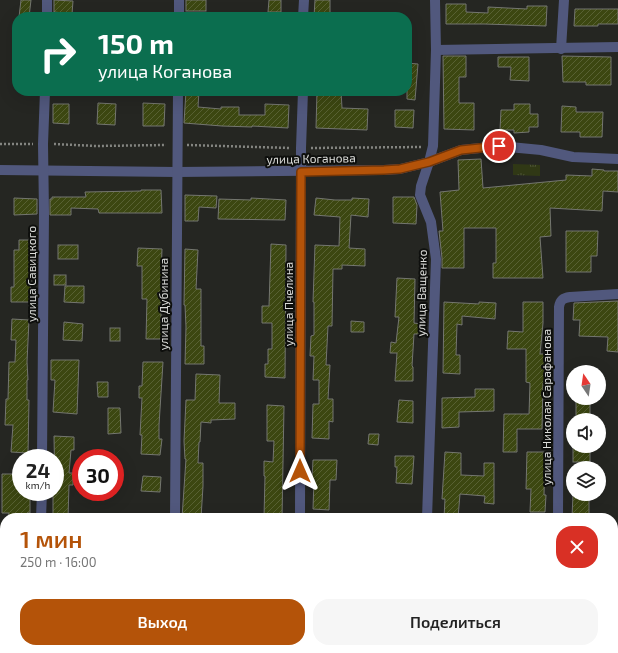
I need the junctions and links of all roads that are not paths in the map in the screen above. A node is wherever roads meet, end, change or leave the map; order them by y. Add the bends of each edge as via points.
1 (47, 0) edge
2 (179, 0) edge
3 (304, 0) edge
4 (435, 0) edge
5 (564, 0) edge
6 (46, 12) edge
7 (179, 12) edge
8 (303, 12) edge
9 (618, 47) edge
10 (561, 49) junction
11 (436, 50) junction
12 (45, 96) edge
13 (178, 96) edge
14 (302, 96) edge
15 (618, 159) edge
16 (429, 162) junction
17 (0, 170) edge
18 (43, 171) junction
19 (177, 172) junction
20 (301, 172) junction
21 (618, 294) edge
22 (42, 449) edge
23 (42, 501) edge
24 (42, 513) edge
25 (175, 513) edge
26 (300, 513) edge
27 (428, 513) edge
28 (558, 513) edge

1 - 6 street
2 - 7 street
3 - 8 street
4 - 11 street, улица Ващенко
5 - 10 street
9 - 10 street
10 - 11 street
11 - 16 street, улица Ващенко via 433,146
12 - 18 street, улица Савицкого
13 - 19 street, улица Дубинина
14 - 20 street, улица Пчелина
15 - 16 street, улица Коганова via 573,157 541,150 499,146 461,150
16 - 20 street, улица Коганова via 400,169
16 - 27 street, улица Ващенко via 420,195 431,222 436,259
17 - 18 street, улица Коганова
18 - 19 street, улица Коганова
18 - 22 street, улица Савицкого
19 - 20 street, улица Коганова
19 - 25 street, улица Дубинина
20 - 26 street, улица Пчелина
21 - 28 street, улица Николая Сарафанова via 564,298 560,301
23 - 24 street

